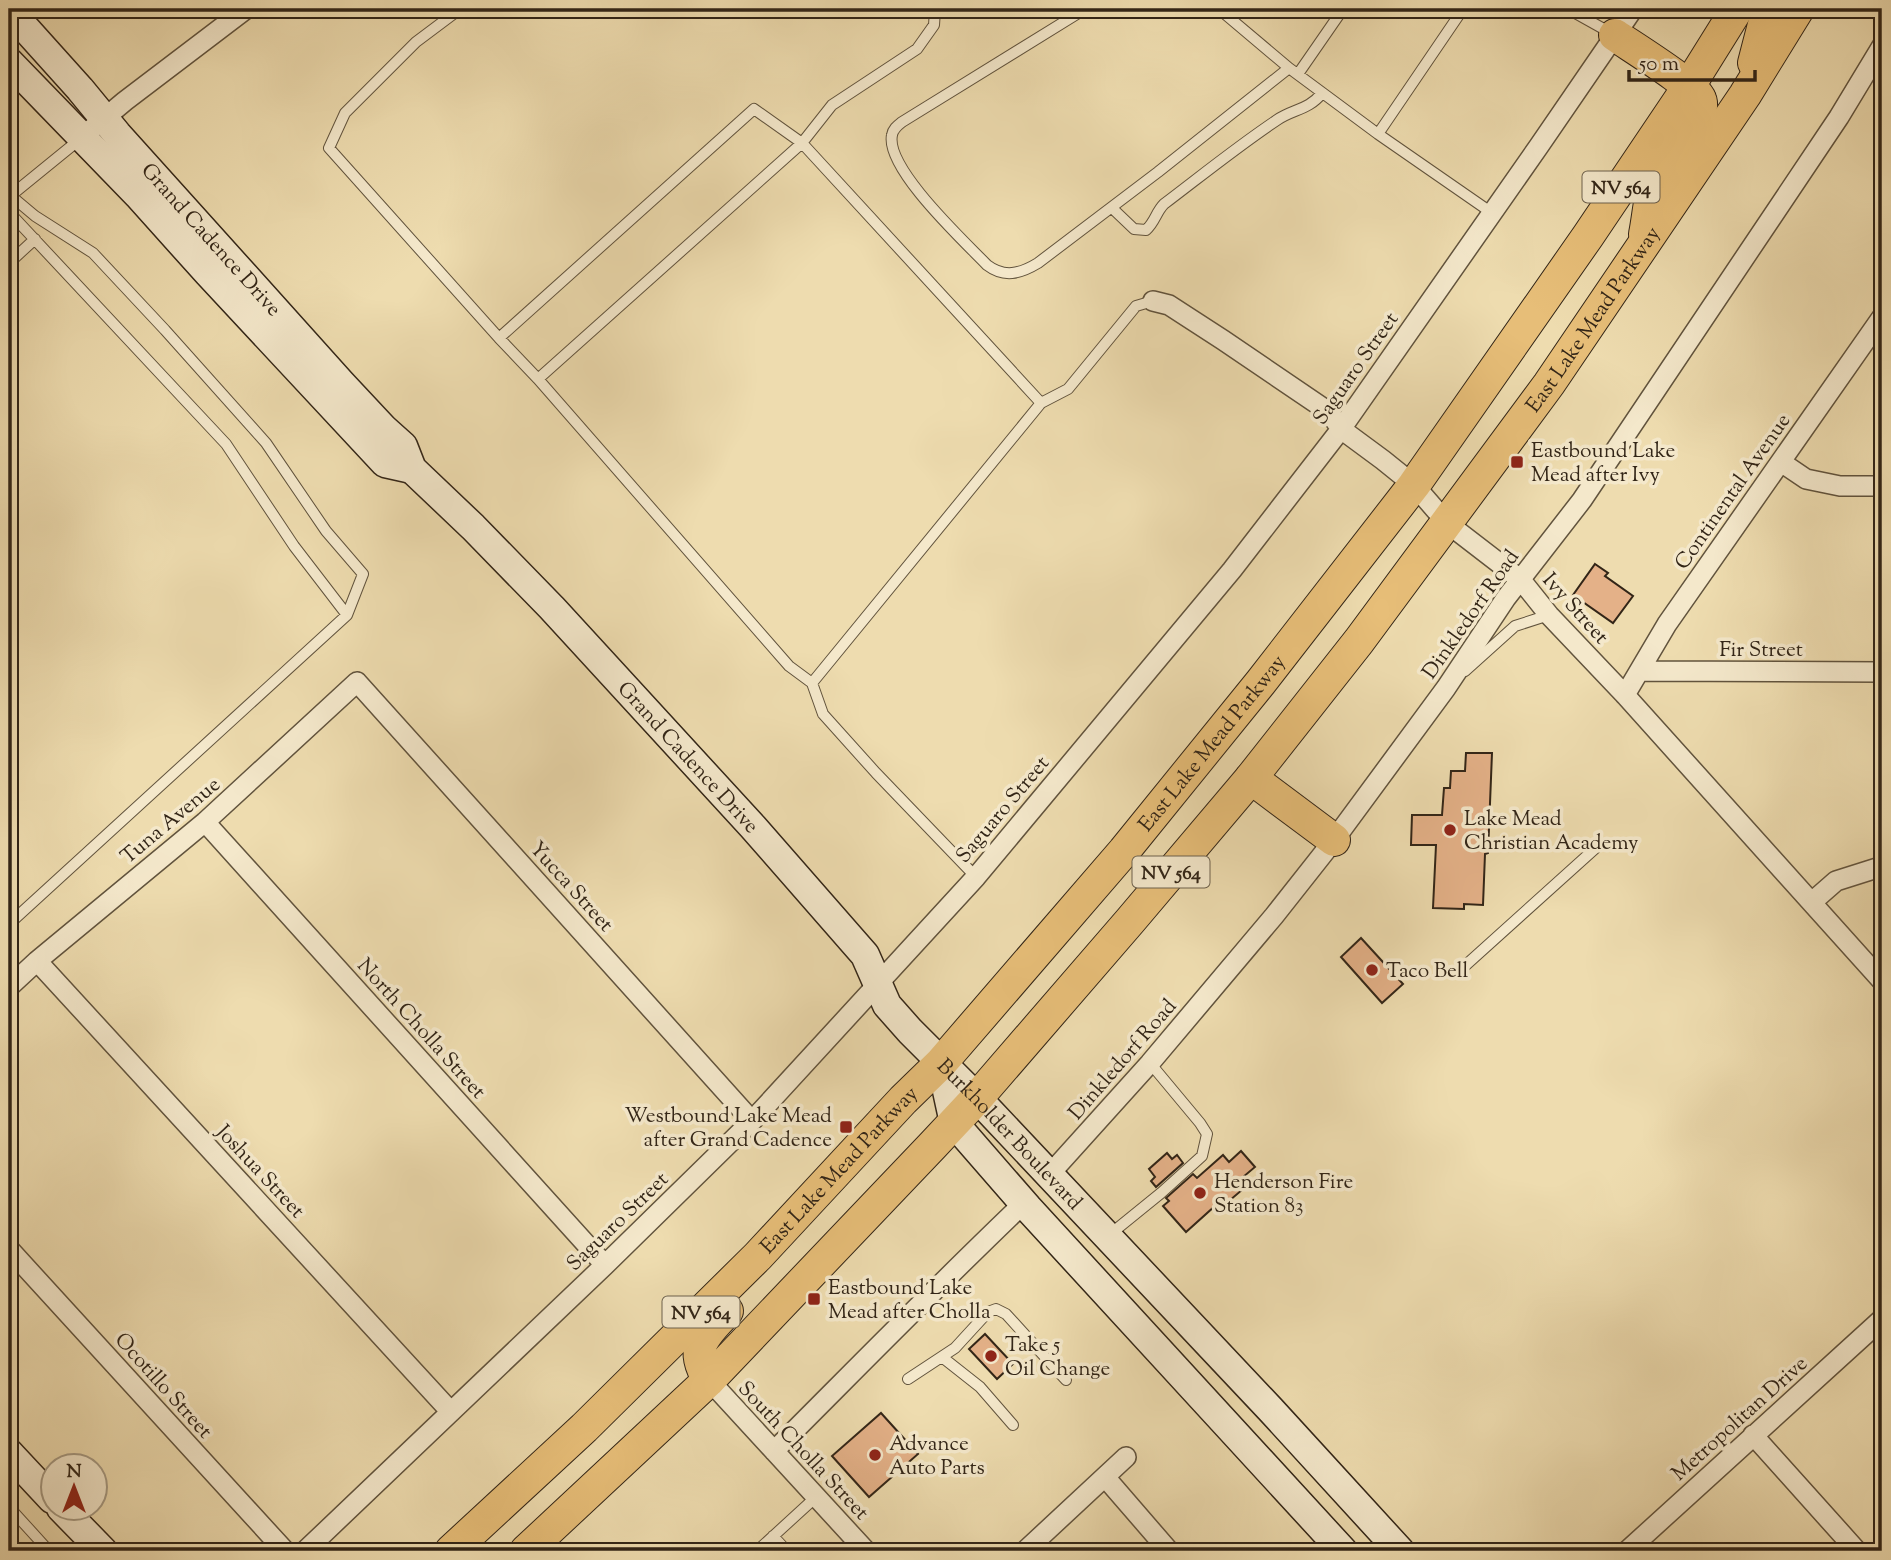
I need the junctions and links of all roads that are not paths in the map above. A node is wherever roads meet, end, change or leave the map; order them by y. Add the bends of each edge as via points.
1 (9, 9) edge
2 (246, 9) edge
3 (460, 9) edge
4 (934, 9) edge
5 (1085, 9) edge
6 (1219, 9) edge
7 (1343, 9) edge
8 (1463, 9) edge
9 (1569, 9) edge
10 (1633, 9) edge
11 (1737, 9) edge
12 (1768, 9) edge
13 (1798, 9) edge
14 (1615, 35) junction
15 (1882, 46) edge
16 (9, 62) edge
17 (1294, 71) junction
18 (1689, 86) junction
19 (1322, 93) junction
20 (1745, 95) junction
21 (104, 119) junction
22 (1378, 134) junction
23 (82, 137) junction
24 (802, 144) junction
25 (10, 196) edge
26 (1112, 208) junction
27 (9, 212) edge
28 (1492, 213) junction
29 (35, 239) junction
30 (1643, 249) junction
31 (9, 263) edge
32 (1153, 300) joint
33 (1882, 317) edge
34 (499, 338) junction
35 (538, 379) junction
36 (1041, 403) junction
37 (1340, 429) junction
38 (1781, 462) junction
39 (412, 469) junction
40 (1413, 485) junction
41 (1882, 486) edge
42 (1447, 523) junction
43 (1521, 580) junction
44 (347, 615) junction
45 (1549, 615) junction
46 (1640, 671) junction
47 (1882, 672) edge
48 (358, 682) joint
49 (812, 683) junction
50 (1446, 688) junction
51 (1625, 695) junction
52 (1251, 778) junction
53 (205, 822) junction
54 (1334, 840) junction
55 (1600, 845) dead end
56 (1882, 868) edge
57 (976, 877) junction
58 (1812, 902) junction
59 (9, 924) edge
60 (37, 961) junction
61 (1457, 973) dead end
62 (1882, 981) edge
63 (878, 984) junction
64 (9, 987) edge
65 (941, 1063) junction
66 (1150, 1063) junction
67 (977, 1098) junction
68 (752, 1121) junction
69 (954, 1123) junction
70 (1049, 1175) junction
71 (1024, 1203) junction
72 (1107, 1236) junction
73 (9, 1249) edge
74 (758, 1256) junction
75 (605, 1265) junction
76 (1882, 1319) edge
77 (1200, 1334) junction
78 (942, 1357) junction
79 (1171, 1363) junction
80 (908, 1379) dead end
81 (709, 1380) junction
82 (1066, 1380) dead end
83 (451, 1412) junction
84 (1013, 1425) dead end
85 (1753, 1435) junction
86 (1297, 1437) junction
87 (774, 1451) junction
88 (9, 1453) edge
89 (1126, 1457) dead end
90 (1264, 1464) junction
91 (1105, 1477) junction
92 (38, 1484) edge
93 (816, 1497) junction
94 (9, 1507) edge
95 (75, 1522) edge
96 (773, 1536) junction
97 (49, 1551) edge
98 (103, 1551) edge
99 (285, 1551) edge
100 (304, 1551) edge
101 (451, 1551) edge
102 (526, 1551) edge
103 (757, 1551) edge
104 (787, 1551) edge
105 (866, 1551) edge
106 (1025, 1551) edge
107 (1169, 1551) edge
108 (1343, 1551) edge
109 (1400, 1551) edge
110 (1626, 1551) edge
111 (1857, 1551) edge

1 - 21 main road, Grand Cadence Drive
2 - 21 street
3 - 34 lane via 416,42 345,113 329,148
4 - 24 lane via 934,25 917,49 832,105
5 - 26 lane via 902,122 895,127 892,143 919,194 1000,273 1028,270
6 - 17 lane
7 - 17 lane
8 - 22 lane
9 - 14 lane
10 - 14 street, Saguaro Street
11 - 18 main road, East Lake Mead Parkway / NV 564
12 - 20 main road
13 - 20 main road, East Lake Mead Parkway / NV 564
14 - 18 main road
14 - 28 street, Saguaro Street
15 - 43 street, Dinkledorf Road via 1582,500
16 - 23 main road, Grand Cadence Drive
17 - 19 lane
17 - 26 lane
18 - 30 main road via 1700,96 1702,106 1655,181
18 - 40 main road, East Lake Mead Parkway / NV 564
19 - 22 lane
19 - 26 lane via 1314,103 1284,115 1255,135 1164,204 1146,230 1134,229
20 - 30 main road, East Lake Mead Parkway / NV 564
21 - 23 street
21 - 39 main road, Grand Cadence Drive via 403,446
22 - 28 lane
23 - 25 lane
23 - 39 main road, Grand Cadence Drive via 385,463
24 - 34 lane via 754,109
24 - 35 lane
24 - 36 lane
25 - 44 lane via 93,253 266,443 326,531 363,574
27 - 29 lane
28 - 37 street, Saguaro Street
29 - 31 lane
29 - 44 lane via 226,444
30 - 42 main road, East Lake Mead Parkway / NV 564
32 - 36 lane via 1136,306 1068,389
32 - 37 street, Ivy Street via 1169,305 1329,412
33 - 38 street, Continental Avenue
34 - 35 lane
35 - 49 lane via 789,666
36 - 49 lane
37 - 40 street, Ivy Street
37 - 57 street, Saguaro Street via 1232,570
38 - 41 street via 1806,479 1840,486
38 - 46 street, Continental Avenue via 1667,624
39 - 63 main road, Grand Cadence Drive via 552,608 753,827 865,955
40 - 42 street, Ivy Street
40 - 65 main road, East Lake Mead Parkway / NV 564 via 1124,850
42 - 43 street, Ivy Street
42 - 52 main road, East Lake Mead Parkway / NV 564
43 - 45 street, Ivy Street
43 - 50 street, Dinkledorf Road
44 - 59 lane
45 - 50 lane via 1515,626
45 - 51 street, Ivy Street
46 - 47 street, Fir Street
46 - 51 street, Continental Avenue
48 - 53 street, Tuna Avenue
48 - 68 street, Yucca Street
49 - 57 lane via 823,714
50 - 54 street, Dinkledorf Road
51 - 58 street, Ivy Street
52 - 54 main road
52 - 67 main road, East Lake Mead Parkway / NV 564
53 - 60 street, Tuna Avenue
53 - 75 street, North Cholla Street
54 - 66 street, Dinkledorf Road
55 - 61 lane
56 - 58 street via 1836,881
57 - 63 street, Saguaro Street
58 - 62 street, Ivy Street
60 - 64 street, Tuna Avenue
60 - 83 street, Joshua Street
63 - 65 main road, Grand Cadence Drive via 887,1005
63 - 68 street, Saguaro Street
65 - 67 main road, Burkholder Boulevard
65 - 69 main road, Burkholder Boulevard
65 - 74 main road, East Lake Mead Parkway / NV 564
66 - 70 street, Dinkledorf Road
66 - 72 lane via 1207,1134 1202,1156
67 - 69 main road, East Lake Mead Parkway / NV 564
67 - 70 main road, Burkholder Boulevard
68 - 75 street, Saguaro Street
69 - 71 main road, Burkholder Boulevard
69 - 81 main road, East Lake Mead Parkway / NV 564
70 - 72 main road, Burkholder Boulevard
71 - 79 main road, Burkholder Boulevard
71 - 87 street
72 - 77 main road, Burkholder Boulevard
73 - 99 street, Ocotillo Street
74 - 81 main road via 750,1287 704,1337 698,1355
74 - 101 main road, East Lake Mead Parkway / NV 564
75 - 83 street, Saguaro Street
76 - 85 street, Metropolitan Drive
77 - 79 main road
77 - 86 main road, Burkholder Boulevard
78 - 80 lane
78 - 82 lane via 996,1309 1006,1314
78 - 84 lane via 980,1387
79 - 90 main road, Burkholder Boulevard
81 - 87 street, South Cholla Street
81 - 102 main road, East Lake Mead Parkway / NV 564
83 - 100 street, Saguaro Street
85 - 110 street, Metropolitan Drive
85 - 111 street
86 - 90 main road
86 - 109 main road, Burkholder Boulevard
87 - 93 street, South Cholla Street
88 - 92 main road
89 - 91 street
90 - 108 main road, Burkholder Boulevard
91 - 106 street
91 - 107 street
93 - 96 lane
93 - 105 street, South Cholla Street
94 - 97 lane
95 - 98 main road
96 - 103 lane
96 - 104 lane

